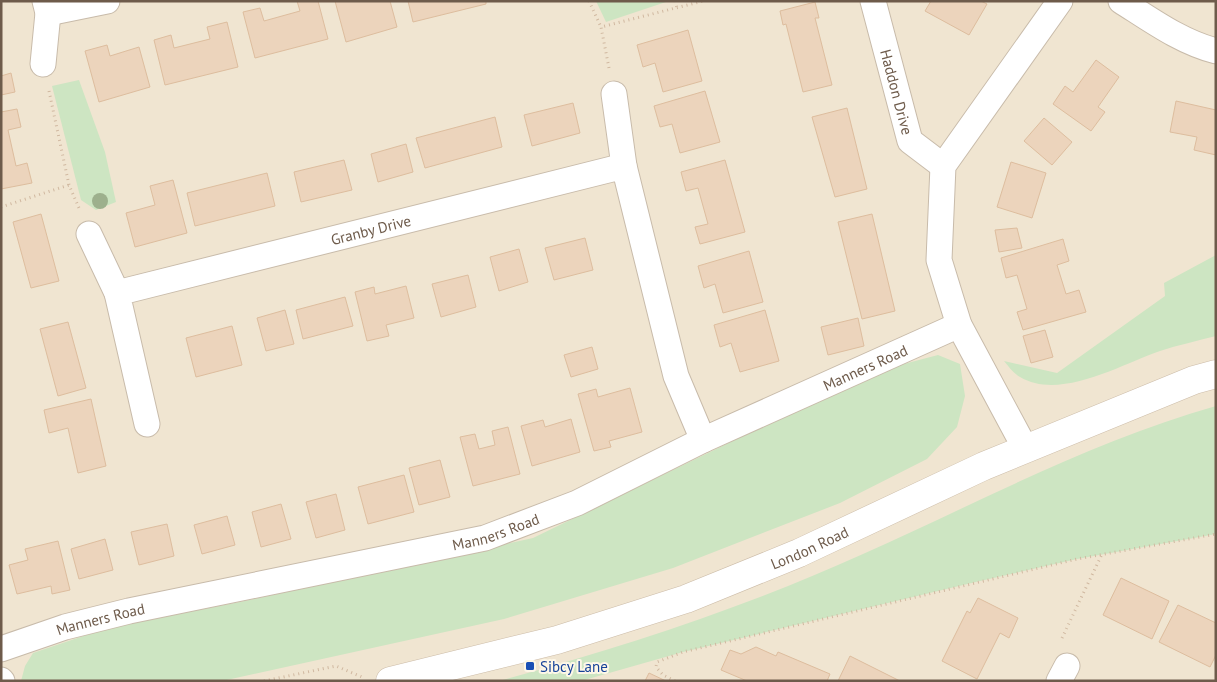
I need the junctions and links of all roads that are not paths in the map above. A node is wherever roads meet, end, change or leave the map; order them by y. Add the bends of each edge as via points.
1 (107, 1) edge
2 (873, 1) edge
3 (1060, 1) edge
4 (1121, 1) edge
5 (47, 7) edge
6 (1216, 51) edge
7 (43, 64) road end
8 (614, 94) road end
9 (624, 166) junction
10 (943, 166) junction
11 (89, 234) road end
12 (117, 293) junction
13 (959, 325) junction
14 (1216, 374) edge
15 (148, 424) dead end
16 (703, 440) junction
17 (1025, 448) junction
18 (1, 649) edge
19 (390, 681) edge

1 - 5 street
2 - 10 street, Haddon Drive via 910,141
3 - 10 street
4 - 6 street via 1163,28
5 - 7 street
8 - 9 street
9 - 12 street, Granby Drive
9 - 16 street via 676,376
10 - 13 street via 938,260
11 - 12 street
12 - 15 street
13 - 16 street, Manners Road
13 - 17 street
14 - 17 main road, London Road
16 - 18 street, Manners Road via 577,503 486,538 129,612 65,627
17 - 19 main road, London Road via 799,553 686,599 558,640

